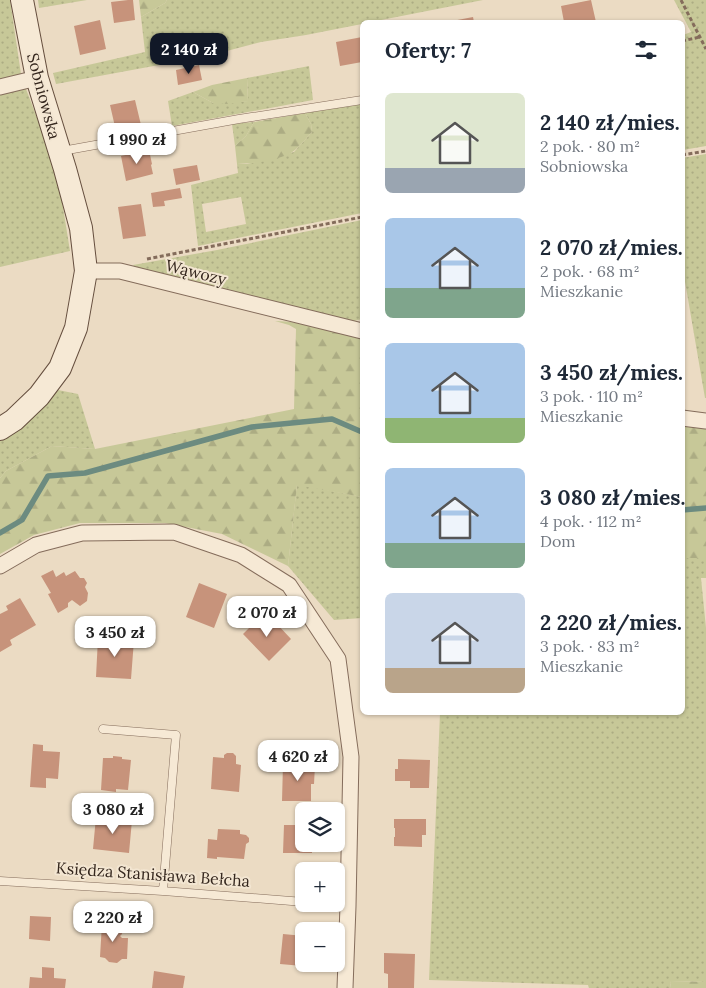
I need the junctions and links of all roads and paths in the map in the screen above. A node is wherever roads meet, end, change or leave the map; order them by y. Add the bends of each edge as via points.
1 (22, 0) edge
2 (681, 0) edge
3 (700, 37) junction
4 (685, 40) edge
5 (706, 49) edge
6 (37, 78) junction
7 (0, 87) edge
8 (360, 100) edge
9 (60, 151) junction
10 (706, 151) edge
11 (685, 155) edge
12 (360, 217) edge
13 (120, 271) junction
14 (86, 272) junction
15 (360, 331) edge
16 (685, 418) edge
17 (706, 421) edge
18 (0, 429) edge
19 (0, 566) edge
20 (103, 729) dead end
21 (0, 880) edge
22 (163, 891) junction
23 (295, 901) edge
24 (345, 906) edge
25 (348, 906) junction
26 (345, 988) edge

1 - 6 street, Sobniowska
2 - 3 path
3 - 4 path
3 - 5 path
6 - 7 street
6 - 9 street, Sobniowska
8 - 9 lane
9 - 14 street, Sobniowska via 81,228
10 - 11 path
12 - 13 path via 134,262 124,265
13 - 14 street, Wąwozy
13 - 15 street, Wąwozy
14 - 18 street, Sobniowska via 76,328 60,368 39,396
16 - 17 street
19 - 25 street via 36,545 82,533 174,532 241,555 289,585 338,658 351,757
20 - 22 lane via 176,735
21 - 22 lane, Księdza Stanisława Bełcha
22 - 23 lane, Księdza Stanisława Bełcha
24 - 25 lane
25 - 26 street

